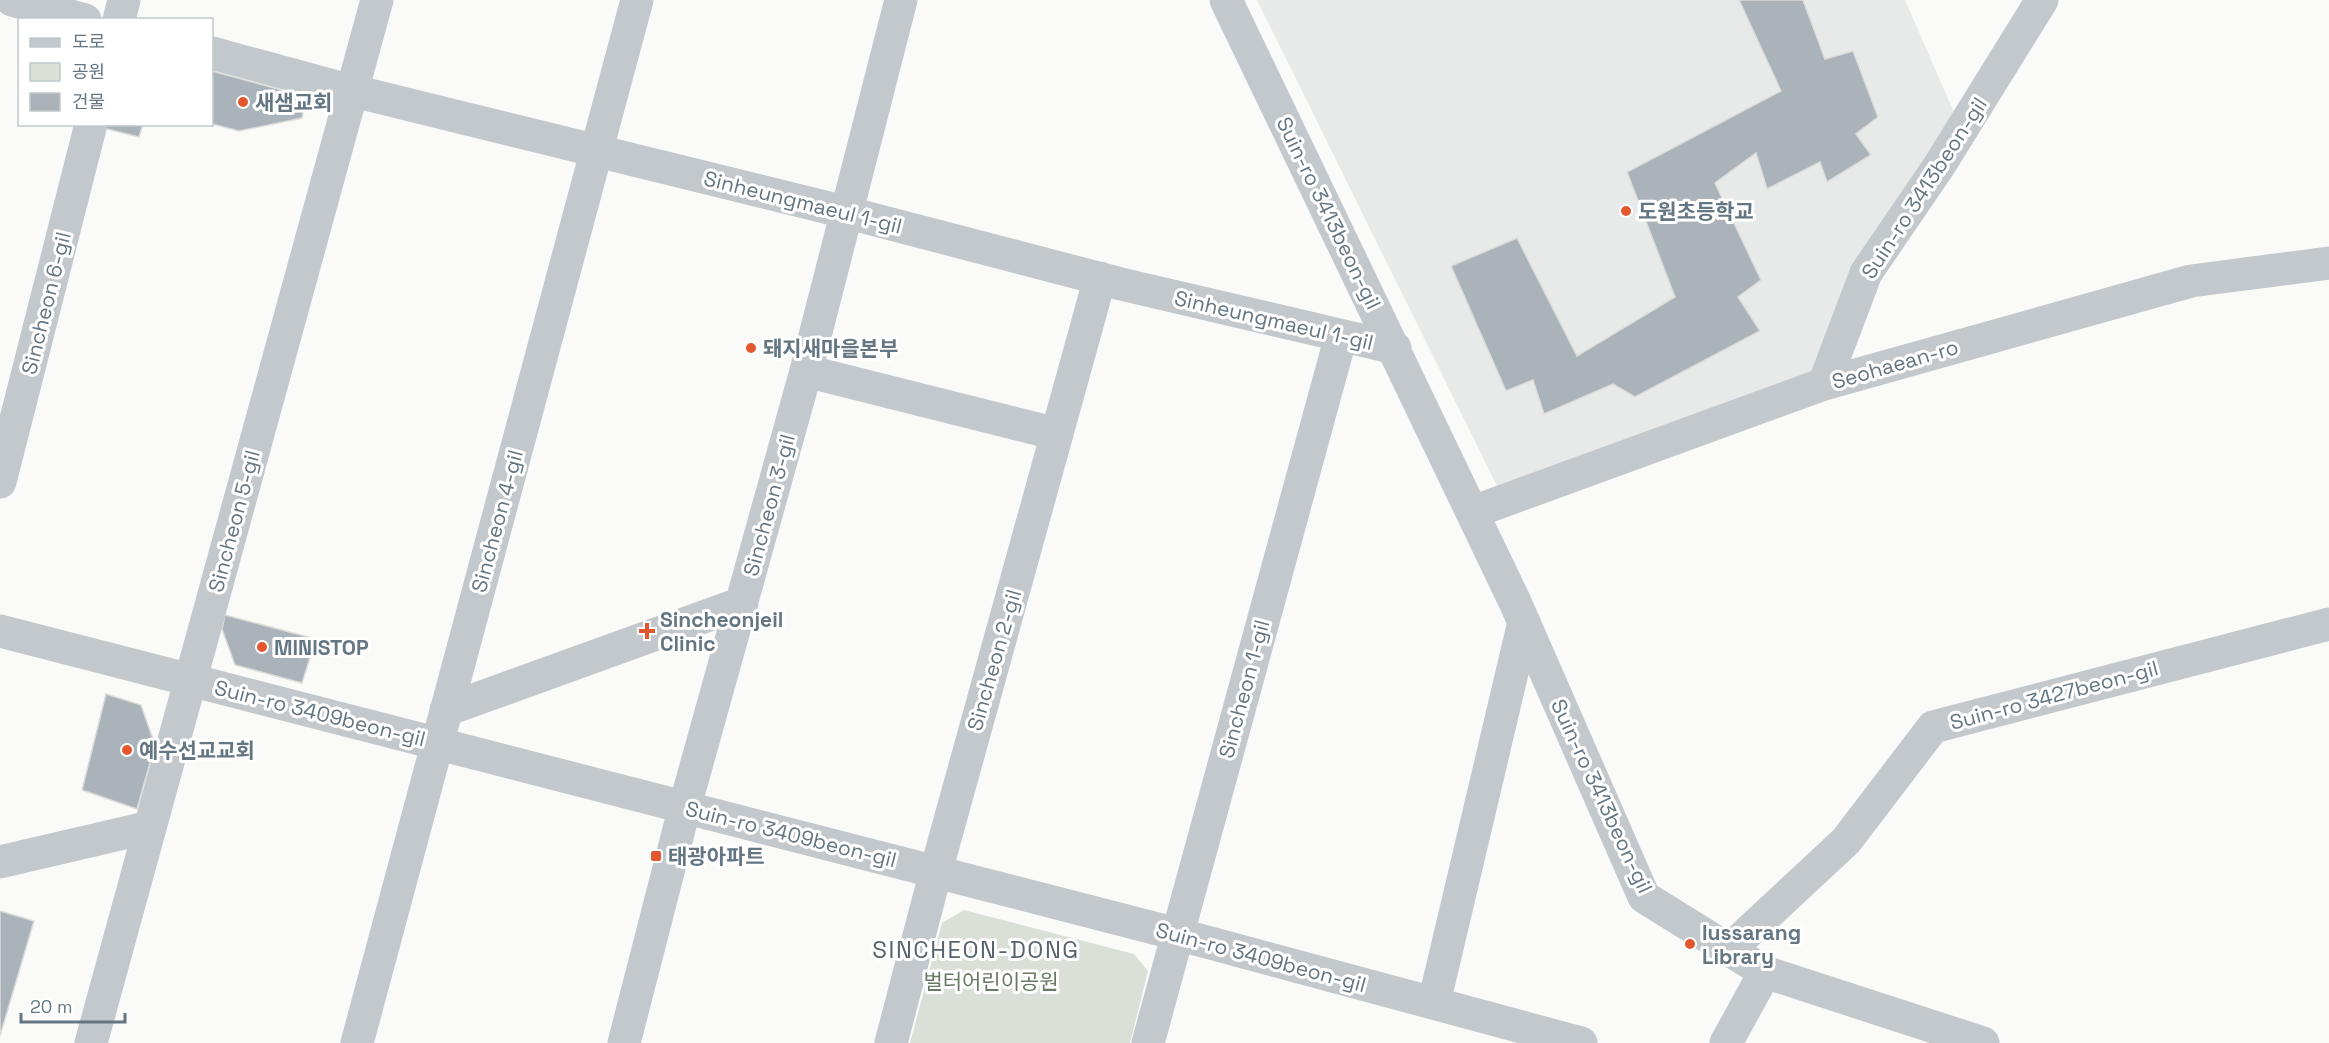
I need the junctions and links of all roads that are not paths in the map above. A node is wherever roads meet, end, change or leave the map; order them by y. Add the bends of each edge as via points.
1 (12, 0) edge
2 (124, 0) edge
3 (377, 0) edge
4 (637, 0) edge
5 (901, 0) edge
6 (1226, 0) edge
7 (2042, 0) edge
8 (78, 18) edge
9 (119, 18) edge
10 (213, 53) edge
11 (352, 91) junction
12 (90, 126) edge
13 (596, 150) junction
14 (845, 212) junction
15 (2329, 263) edge
16 (1100, 278) junction
17 (1341, 336) junction
18 (1395, 348) junction
19 (806, 370) junction
20 (1824, 384) junction
21 (1057, 434) junction
22 (0, 482) edge
23 (1473, 512) junction
24 (742, 603) junction
25 (1524, 622) junction
26 (2329, 624) edge
27 (0, 631) edge
28 (190, 680) junction
29 (446, 710) junction
30 (437, 743) junction
31 (686, 806) junction
32 (150, 827) junction
33 (0, 862) edge
34 (936, 871) junction
35 (1177, 934) junction
36 (1730, 949) junction
37 (1765, 972) junction
38 (1434, 1003) junction
39 (91, 1043) edge
40 (357, 1043) edge
41 (624, 1043) edge
42 (891, 1043) edge
43 (1148, 1043) edge
44 (1581, 1043) edge
45 (1726, 1043) edge
46 (1983, 1043) edge

1 - 8 street
2 - 9 street
3 - 11 street, Sincheon 5-gil
4 - 13 street, Sincheon 4-gil
5 - 14 street, Sincheon 3-gil
6 - 18 street, Suin-ro 3413beon-gil
7 - 20 street, Suin-ro 3413beon-gil via 1939,166 1866,273
10 - 11 street, Sinheungmaeul 1-gil
11 - 13 street, Sinheungmaeul 1-gil
11 - 28 street, Sincheon 5-gil
12 - 22 street, Sincheon 6-gil
13 - 14 street, Sinheungmaeul 1-gil
13 - 29 street, Sincheon 4-gil
14 - 16 street, Sinheungmaeul 1-gil
14 - 19 street, Sincheon 3-gil
15 - 20 street, Seohaean-ro via 2191,281
16 - 17 street, Sinheungmaeul 1-gil
16 - 21 street, Sincheon 2-gil
17 - 18 street, Sinheungmaeul 1-gil
17 - 35 street, Sincheon 1-gil
18 - 23 street, Suin-ro 3413beon-gil
19 - 21 street
19 - 24 street, Sincheon 3-gil
20 - 23 street, Seohaean-ro
21 - 34 street, Sincheon 2-gil
23 - 25 street, Suin-ro 3413beon-gil
24 - 29 street
24 - 31 street, Sincheon 3-gil
25 - 36 street, Suin-ro 3413beon-gil via 1644,897
25 - 38 street
26 - 36 street, Suin-ro 3427beon-gil via 1933,727 1846,841
27 - 28 street, Suin-ro 3409beon-gil
28 - 30 street, Suin-ro 3409beon-gil
28 - 32 street, Sincheon 5-gil
29 - 30 street, Sincheon 4-gil
30 - 31 street, Suin-ro 3409beon-gil
30 - 40 street, Sincheon 4-gil
31 - 34 street, Suin-ro 3409beon-gil
31 - 41 street, Sincheon 3-gil
32 - 33 street
32 - 39 street, Sincheon 5-gil
34 - 35 street, Suin-ro 3409beon-gil
34 - 42 street, Sincheon 2-gil
35 - 38 street, Suin-ro 3409beon-gil
35 - 43 street, Sincheon 1-gil
36 - 37 street, Suin-ro 3413beon-gil
37 - 45 street
37 - 46 street, Suin-ro 3413beon-gil
38 - 44 street, Suin-ro 3409beon-gil

